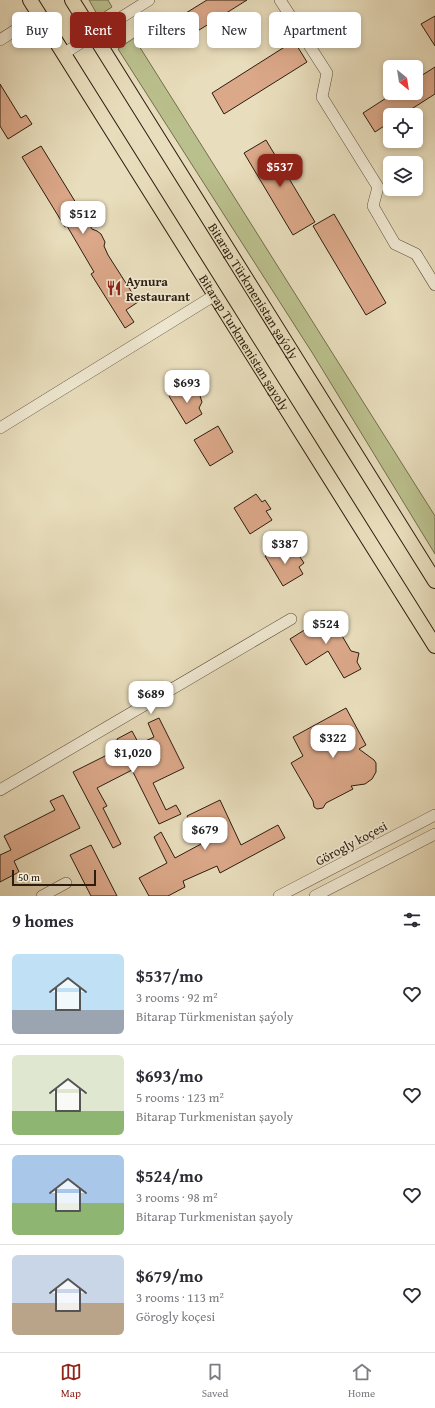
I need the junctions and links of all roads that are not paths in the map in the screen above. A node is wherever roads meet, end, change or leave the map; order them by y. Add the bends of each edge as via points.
1 (30, 0) edge
2 (72, 0) edge
3 (149, 0) edge
4 (280, 0) edge
5 (37, 12) edge
6 (80, 12) edge
7 (126, 15) edge
8 (12, 33) edge
9 (0, 40) edge
10 (59, 48) edge
11 (73, 48) edge
12 (102, 48) edge
13 (63, 54) junction
14 (435, 285) edge
15 (215, 295) junction
16 (0, 428) edge
17 (435, 581) edge
18 (291, 619) dead end
19 (435, 646) edge
20 (0, 790) edge
21 (435, 815) edge
22 (435, 834) edge
23 (66, 883) dead end
24 (42, 896) edge
25 (279, 896) edge
26 (315, 896) edge

1 - 5 main road
2 - 6 main road, Bitarap Türkmenistan şaýoly
3 - 7 street
4 - 14 street via 327,73 322,97 378,187 373,206 395,244 416,254
8 - 9 street
10 - 13 main road, Bitarap Turkmenistan şayoly
11 - 13 street
12 - 17 main road, Bitarap Türkmenistan şaýoly
13 - 15 main road, Bitarap Turkmenistan şayoly
15 - 16 street
15 - 19 main road, Bitarap Turkmenistan şayoly
18 - 20 street
21 - 25 street, Görogly koçesi
22 - 26 street
23 - 24 street

